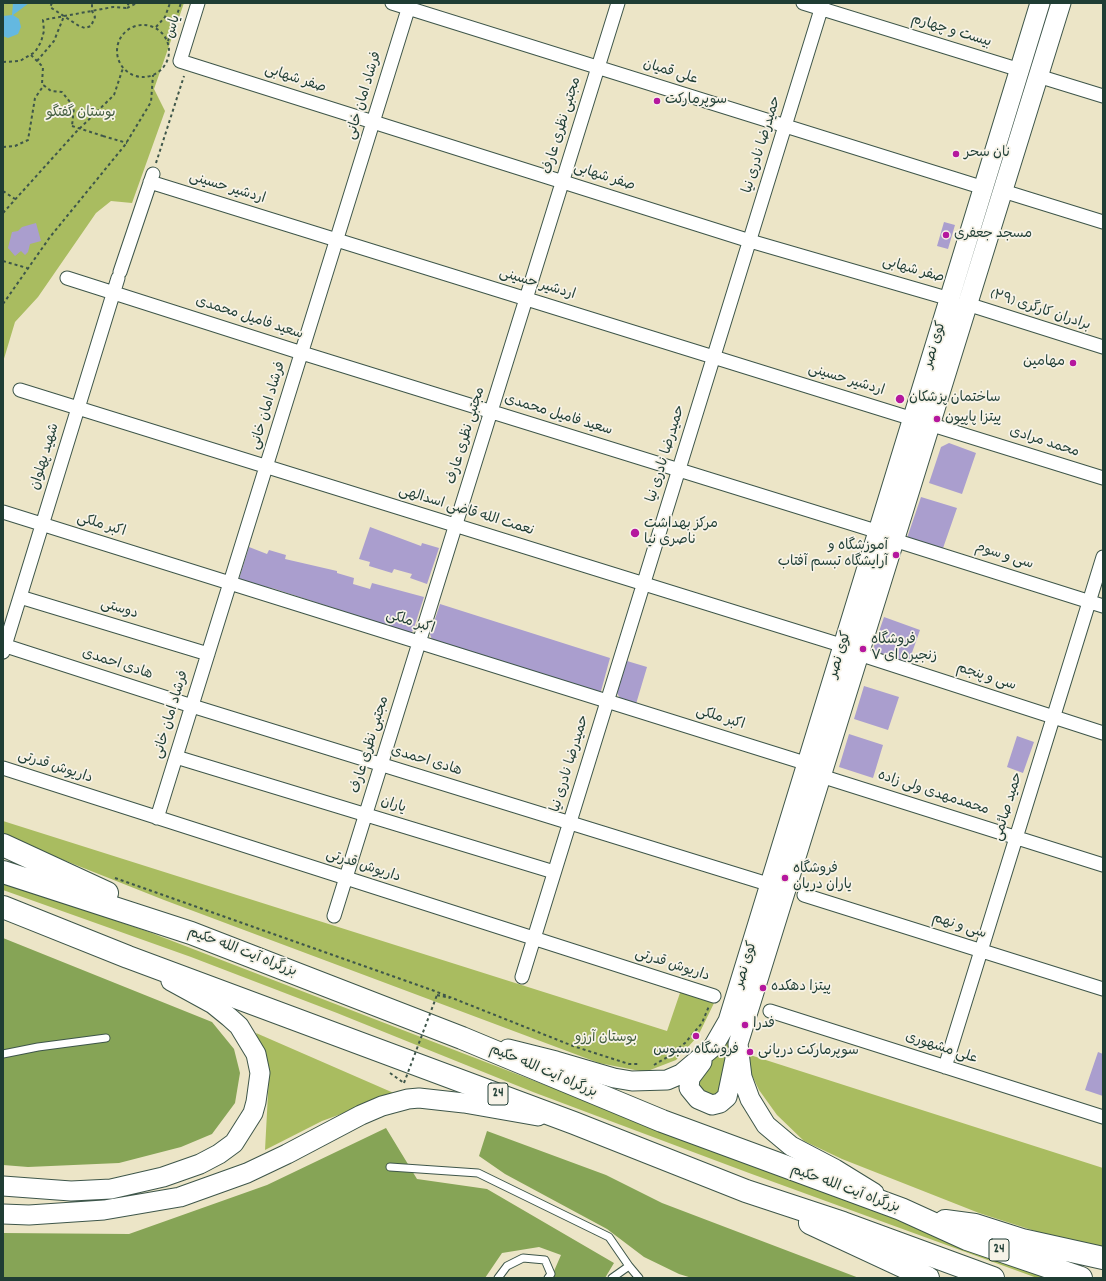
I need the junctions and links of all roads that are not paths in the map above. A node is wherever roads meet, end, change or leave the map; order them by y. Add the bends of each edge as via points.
1 (198, 3) edge
2 (392, 3) edge
3 (618, 3) edge
4 (803, 3) edge
5 (1040, 3) edge
6 (1061, 3) edge
7 (410, 6) edge
8 (822, 6) edge
9 (184, 62) joint
10 (598, 67) junction
11 (1020, 70) junction
12 (1038, 76) junction
13 (1103, 96) edge
14 (374, 122) junction
15 (785, 126) junction
16 (152, 178) joint
17 (562, 182) junction
18 (984, 188) junction
19 (1003, 191) junction
20 (1103, 222) edge
21 (337, 239) junction
22 (750, 241) junction
23 (67, 278) dead end
24 (114, 293) junction
25 (526, 298) junction
26 (959, 302) junction
27 (1103, 347) edge
28 (302, 353) junction
29 (714, 356) junction
30 (20, 390) dead end
31 (78, 408) junction
32 (491, 412) junction
33 (922, 421) junction
34 (266, 466) junction
35 (679, 470) junction
36 (1103, 478) edge
37 (3, 512) edge
38 (42, 525) junction
39 (456, 525) junction
40 (886, 536) junction
41 (1103, 557) edge
42 (230, 583) junction
43 (643, 584) junction
44 (20, 597) junction
45 (1089, 601) junction
46 (1103, 606) edge
47 (419, 642) junction
48 (4, 648) edge
49 (851, 650) junction
50 (208, 654) junction
51 (607, 701) junction
52 (192, 706) junction
53 (1053, 717) junction
54 (1103, 732) edge
55 (176, 757) junction
56 (381, 765) junction
57 (3, 768) edge
58 (815, 770) junction
59 (366, 814) junction
60 (157, 818) junction
61 (569, 823) junction
62 (1016, 838) junction
63 (3, 845) edge
64 (1103, 865) edge
65 (3, 872) edge
66 (554, 872) junction
67 (346, 878) junction
68 (771, 886) junction
69 (804, 895) dead end
70 (3, 907) edge
71 (334, 916) dead end
72 (3, 920) edge
73 (191, 933) junction
74 (534, 938) junction
75 (981, 950) junction
76 (128, 957) junction
77 (522, 977) dead end
78 (1103, 989) edge
79 (714, 996) road end
80 (770, 1011) dead end
81 (106, 1038) dead end
82 (462, 1038) junction
83 (738, 1044) junction
84 (713, 1047) junction
85 (3, 1054) edge
86 (945, 1067) junction
87 (1103, 1117) edge
88 (574, 1123) junction
89 (390, 1167) dead end
90 (3, 1186) edge
91 (28, 1188) junction
92 (746, 1191) junction
93 (910, 1213) junction
94 (3, 1214) edge
95 (29, 1215) junction
96 (1103, 1258) edge
97 (629, 1266) junction
98 (498, 1278) edge
99 (548, 1278) edge
100 (612, 1278) edge
101 (638, 1278) edge
102 (928, 1278) edge
103 (993, 1278) edge
104 (1081, 1278) edge

1 - 9 street, یاس
2 - 7 street, علی قمیان
3 - 10 street, مجتبی نظری عارف
4 - 8 street, بیست و چهارم
5 - 11 main road, کوی نصر
6 - 12 main road, کوی نصر
7 - 10 street, علی قمیان
7 - 14 street, فرشاد امان خانی
8 - 11 street, بیست و چهارم
8 - 15 street, حمیدرضا نادری نیا
9 - 14 street, صفر شهابی
10 - 15 street, علی قمیان
10 - 17 street, مجتبی نظری عارف
11 - 18 main road, کوی نصر
12 - 13 street
12 - 19 main road, کوی نصر
14 - 17 street, صفر شهابی
14 - 21 street, فرشاد امان خانی
15 - 18 street, علی قمیان
15 - 22 street, حمیدرضا نادری نیا
16 - 21 street, اردشیر حسینی
16 - 24 street, شهید پهلوان
17 - 22 street, صفر شهابی
17 - 25 street, مجتبی نظری عارف
18 - 26 main road, کوی نصر
19 - 20 street
19 - 26 main road, کوی نصر
21 - 25 street, اردشیر حسینی
21 - 28 street, فرشاد امان خانی
22 - 26 street, صفر شهابی
22 - 29 street, حمیدرضا نادری نیا
23 - 24 street, سعید فامیل محمدی
24 - 28 street, سعید فامیل محمدی
24 - 31 street, شهید پهلوان
25 - 29 street, اردشیر حسینی
25 - 32 street, مجتبی نظری عارف
26 - 27 street, برادران کارگری (۲۹)
26 - 33 main road, کوی نصر
28 - 32 street, سعید فامیل محمدی
28 - 34 street, فرشاد امان خانی
29 - 33 street, اردشیر حسینی
29 - 35 street, حمیدرضا نادری نیا
30 - 31 street, نعمت الله قاضی اسدالهی
31 - 34 street, نعمت الله قاضی اسدالهی
31 - 38 street, شهید پهلوان
32 - 35 street, سعید فامیل محمدی
32 - 39 street, مجتبی نظری عارف
33 - 36 street, محمد مرادی
33 - 40 main road, کوی نصر
34 - 39 street, نعمت الله قاضی اسدالهی
34 - 42 street, فرشاد امان خانی
35 - 40 street, سعید فامیل محمدی
35 - 43 street, حمیدرضا نادری نیا
37 - 38 street, اکبر ملکی
38 - 42 street, اکبر ملکی
38 - 44 street, شهید پهلوان
39 - 43 street, نعمت الله قاضی اسدالهی
39 - 47 street, مجتبی نظری عارف
40 - 45 street, سی و سوم
40 - 49 main road, کوی نصر
41 - 45 street, حمید صائمی
42 - 47 street, اکبر ملکی
42 - 50 street, فرشاد امان خانی
43 - 49 street, نعمت الله قاضی اسدالهی
43 - 51 street, حمیدرضا نادری نیا
44 - 48 street, شهید پهلوان
44 - 50 street, دوستی
45 - 46 street, سی و سوم
45 - 53 street, حمید صائمی
47 - 51 street, اکبر ملکی
47 - 56 street, مجتبی نظری عارف
48 - 52 street, هادی احمدی
49 - 53 street, سی و پنجم
49 - 58 main road, کوی نصر
50 - 52 street, فرشاد امان خانی
51 - 58 street, اکبر ملکی
51 - 61 street, حمیدرضا نادری نیا
52 - 55 street, فرشاد امان خانی
52 - 56 street, هادی احمدی
53 - 54 street, سی و پنجم
53 - 62 street, حمید صائمی
55 - 59 street, یاران
55 - 60 street, فرشاد امان خانی
56 - 59 street, مجتبی نظری عارف
56 - 61 street, هادی احمدی
57 - 60 street, داریوش قدرتی
58 - 62 street, محمدمهدی ولی زاده
58 - 68 main road, کوی نصر
58 - 83 main road, کوی نصر
59 - 66 street, یاران
59 - 67 street, مجتبی نظری عارف
60 - 67 street, داریوش قدرتی
61 - 66 street, حمیدرضا نادری نیا
61 - 68 street, هادی احمدی
62 - 64 street, محمدمهدی ولی زاده
62 - 75 street, حمید صائمی
63 - 73 highway
65 - 73 highway, بزرگراه آیت الله حکیم / 24
66 - 74 street, حمیدرضا نادری نیا
67 - 71 street, مجتبی نظری عارف
67 - 74 street, داریوش قدرتی
68 - 84 main road, کوی نصر via 728,1022
69 - 75 street, سی و نهم
70 - 76 highway, 24
72 - 76 highway
73 - 82 highway, بزرگراه آیت الله حکیم / 24
74 - 77 street, حمیدرضا نادری نیا
74 - 79 street, داریوش قدرتی
75 - 78 street, سی و نهم
75 - 86 street, حمید صائمی
76 - 88 highway, 24
76 - 91 main road via 213,1004 239,1026 256,1054 260,1073 259,1091 253,1113 234,1143 219,1154 163,1178 111,1189 71,1191
80 - 86 street, علی مشهوری
81 - 85 lane
82 - 84 main road, کوی نصر via 632,1081 667,1080 681,1074
82 - 93 highway, بزرگراه آیت الله حکیم / 24 via 662,1121
83 - 84 main road via 727,1097 712,1105 692,1094 689,1083
83 - 93 main road, کوی نصر via 742,1077 750,1099 772,1132 791,1146
86 - 87 street, علی مشهوری
88 - 92 highway, 24
88 - 95 main road via 464,1103 408,1099 360,1115 247,1173 180,1197 104,1210
89 - 97 lane via 478,1173 609,1237
90 - 91 main road
91 - 95 main road
92 - 102 highway via 840,1239
92 - 103 highway, 24 via 843,1223
93 - 96 highway via 975,1225 1022,1240
93 - 104 highway, بزرگراه آیت الله حکیم / 24 via 967,1239
94 - 95 main road
97 - 100 lane
97 - 101 lane
98 - 99 lane via 507,1266 523,1258 545,1260 551,1274

